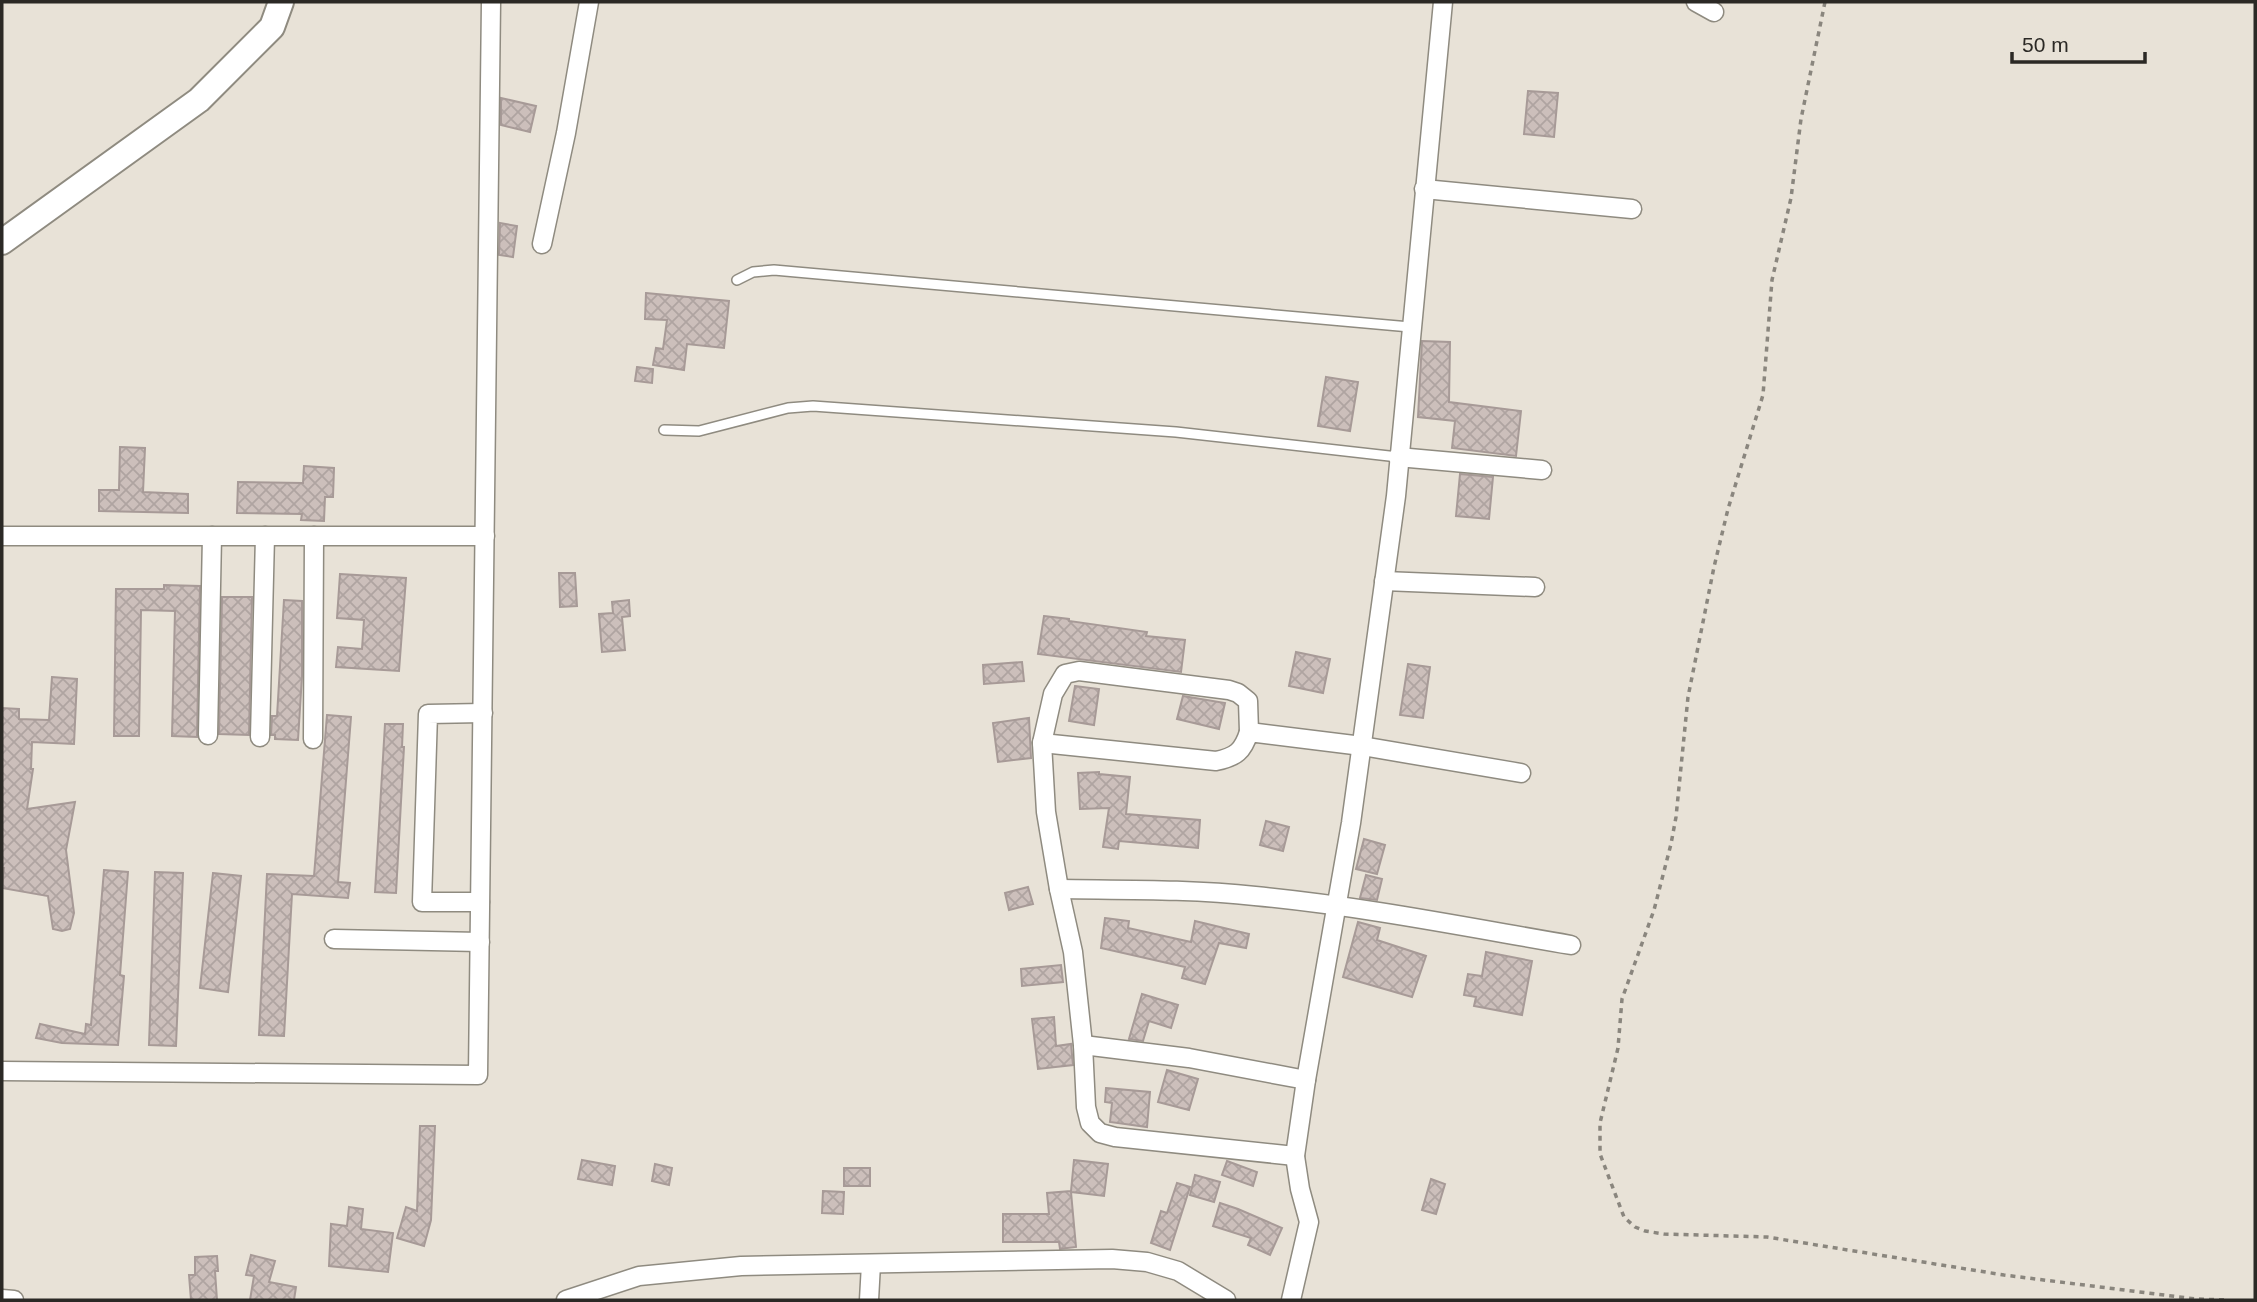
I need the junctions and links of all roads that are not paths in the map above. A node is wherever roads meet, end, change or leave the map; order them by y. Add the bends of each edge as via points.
1 (281, 2) edge
2 (491, 2) edge
3 (589, 2) edge
4 (1443, 2) edge
5 (1696, 2) edge
6 (1714, 12) dead end
7 (1424, 189) junction
8 (1632, 209) dead end
9 (13, 224) edge
10 (2, 242) edge
11 (542, 244) dead end
12 (737, 280) dead end
13 (1410, 327) junction
14 (664, 430) dead end
15 (1398, 457) junction
16 (1542, 470) dead end
17 (212, 536) junction
18 (265, 536) junction
19 (314, 536) junction
20 (485, 536) junction
21 (2, 537) edge
22 (1384, 581) junction
23 (1535, 587) dead end
24 (483, 713) junction
25 (1249, 732) junction
26 (208, 735) dead end
27 (260, 737) dead end
28 (313, 739) dead end
29 (1042, 743) junction
30 (1362, 746) junction
31 (1521, 773) dead end
32 (1059, 889) junction
33 (480, 902) junction
34 (1336, 905) junction
35 (334, 939) dead end
36 (480, 942) junction
37 (1571, 945) dead end
38 (1083, 1045) junction
39 (2, 1070) edge
40 (1306, 1080) junction
41 (1296, 1156) junction
42 (871, 1264) junction
43 (2, 1298) edge
44 (13, 1300) edge
45 (566, 1300) edge
46 (869, 1300) edge
47 (1226, 1300) edge
48 (1291, 1300) edge

1 - 9 main road via 272,27 200,100
2 - 20 street
3 - 11 street
4 - 7 street
5 - 6 street
7 - 8 street
7 - 13 street
9 - 10 main road
12 - 13 lane via 753,272 774,270
13 - 15 street
14 - 15 lane via 699,431 813,406 1177,432
15 - 16 street
15 - 22 street
17 - 18 street
17 - 21 street
17 - 26 street
18 - 19 street
18 - 27 street
19 - 20 street
19 - 28 street
20 - 24 street
22 - 23 street
22 - 30 street
24 - 33 street
24 - 33 street via 428,714 422,902
25 - 29 street via 1239,753 1216,761
25 - 29 street via 1248,701 1238,693 1079,671 1065,674 1053,694
25 - 30 street
29 - 32 street via 1046,812
30 - 31 street
30 - 34 street
32 - 34 street via 1208,892
32 - 38 street via 1073,952
33 - 36 street
34 - 37 street
34 - 40 street
35 - 36 street
36 - 39 street via 478,1075
38 - 40 street via 1189,1058
38 - 41 street via 1086,1107 1090,1122 1100,1133
40 - 41 street
41 - 48 street via 1309,1222
42 - 45 street via 741,1266 639,1276
42 - 46 street
42 - 47 street via 1147,1262 1178,1271
43 - 44 street

